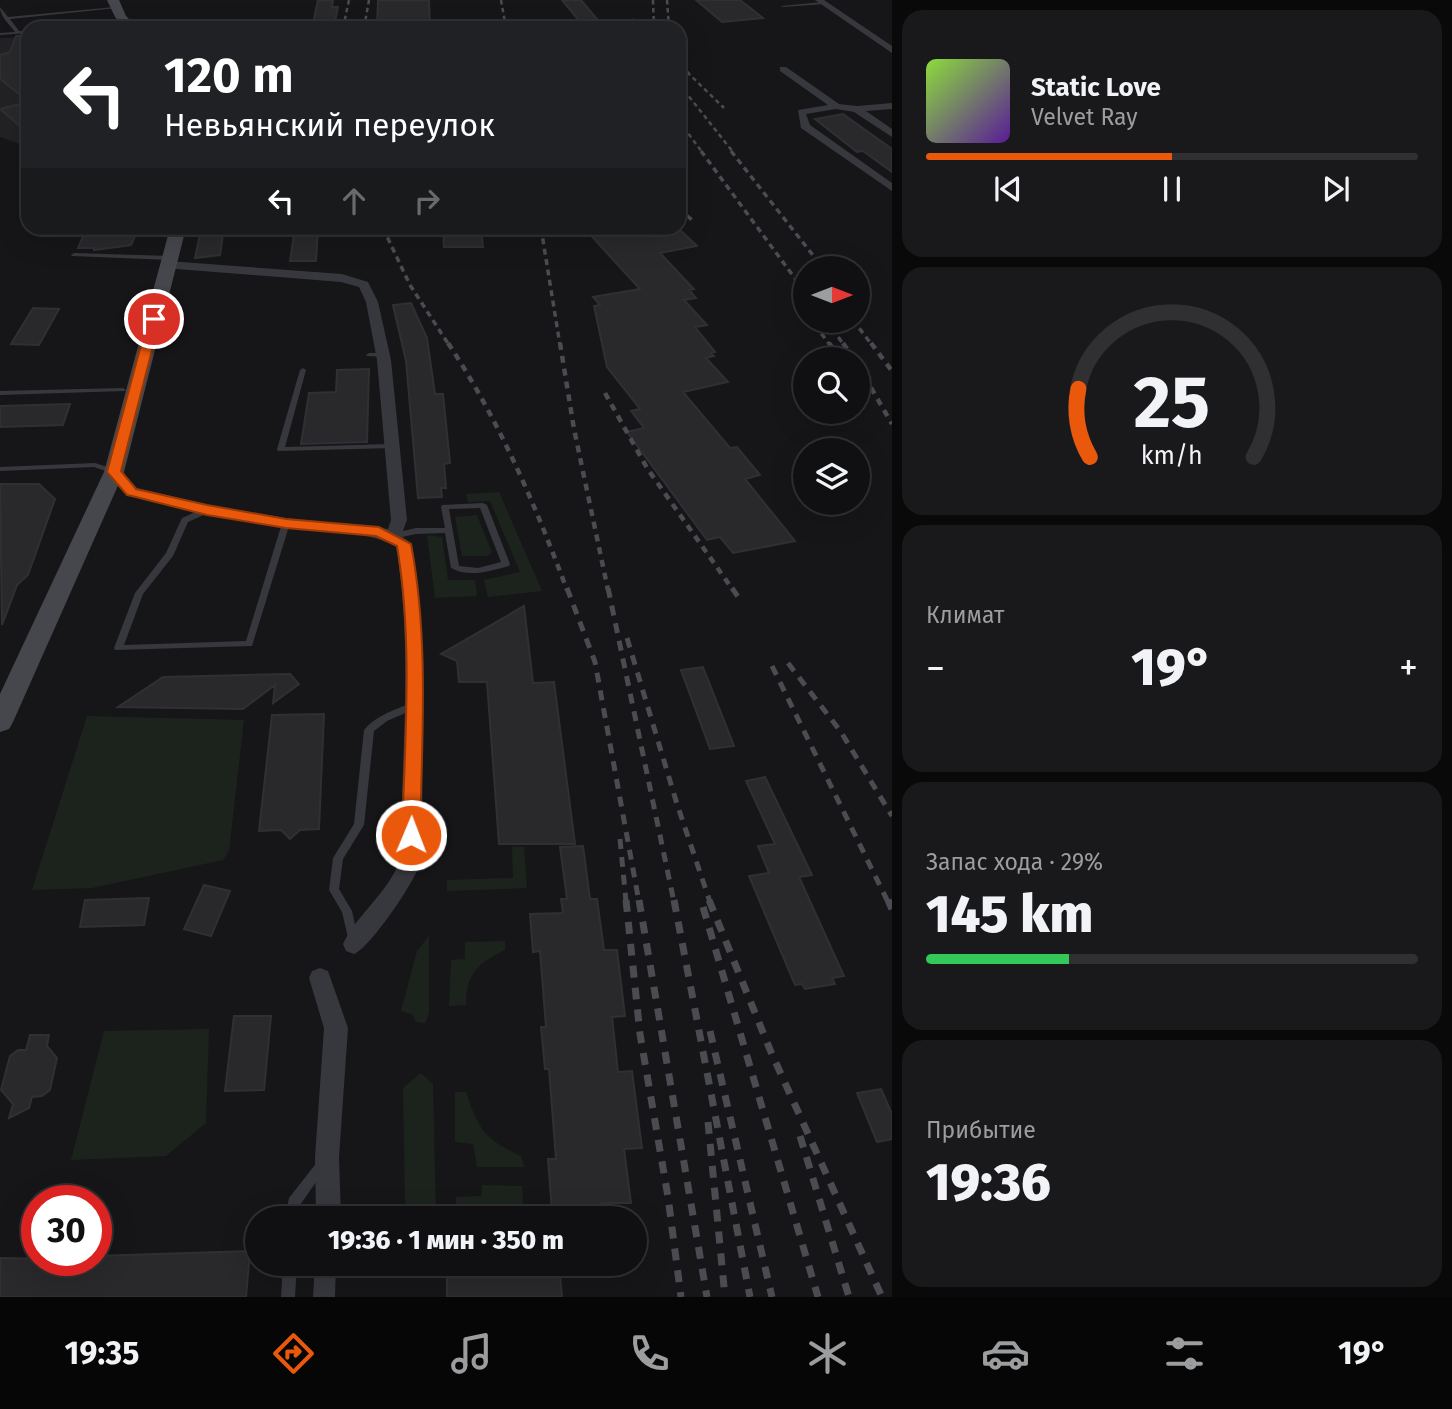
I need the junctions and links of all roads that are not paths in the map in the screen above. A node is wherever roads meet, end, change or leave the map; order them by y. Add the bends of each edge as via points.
1 (821, 2) edge
2 (114, 4) edge
3 (783, 6) dead end
4 (0, 8) edge
5 (6, 19) junction
6 (120, 21) edge
7 (17, 32) junction
8 (21, 32) edge
9 (0, 34) edge
10 (892, 50) edge
11 (783, 69) dead end
12 (836, 106) junction
13 (892, 106) edge
14 (857, 109) junction
15 (892, 134) edge
16 (892, 188) edge
17 (176, 235) edge
18 (74, 255) dead end
19 (169, 261) junction
20 (303, 370) dead end
21 (122, 390) dead end
22 (0, 393) edge
23 (391, 446) junction
24 (0, 469) edge
25 (114, 472) junction
26 (207, 510) junction
27 (286, 523) junction
28 (449, 530) junction
29 (393, 536) junction
30 (414, 706) junction
31 (0, 722) edge
32 (354, 944) joint
33 (320, 978) dead end
34 (327, 1157) junction
35 (294, 1206) edge
36 (328, 1206) edge
37 (289, 1276) edge
38 (325, 1276) edge
39 (288, 1297) edge
40 (324, 1297) edge

1 - 3 lane
1 - 10 street
2 - 5 lane
2 - 6 main road
4 - 5 lane
5 - 7 lane
7 - 8 lane
7 - 9 lane
11 - 12 street
12 - 14 street
12 - 16 street via 802,112 805,126
13 - 14 street
14 - 15 street
17 - 19 main road
18 - 19 lane
19 - 23 street via 359,282 368,290
19 - 25 main road
20 - 23 lane via 281,449
21 - 22 lane
23 - 29 street via 400,520
24 - 25 lane via 94,466
25 - 26 street via 132,492
25 - 31 main road
26 - 27 street
26 - 27 lane via 185,520 170,554 139,593 118,648 249,644
27 - 29 street
28 - 28 lane via 455,568 478,571 506,564 483,505 445,507
28 - 29 lane
29 - 30 street via 408,556
30 - 32 street via 411,861
30 - 32 lane via 379,719 369,730 359,825 338,858 334,890 347,911
33 - 34 street via 336,1028
34 - 35 lane
34 - 36 street
37 - 39 lane
38 - 40 street

